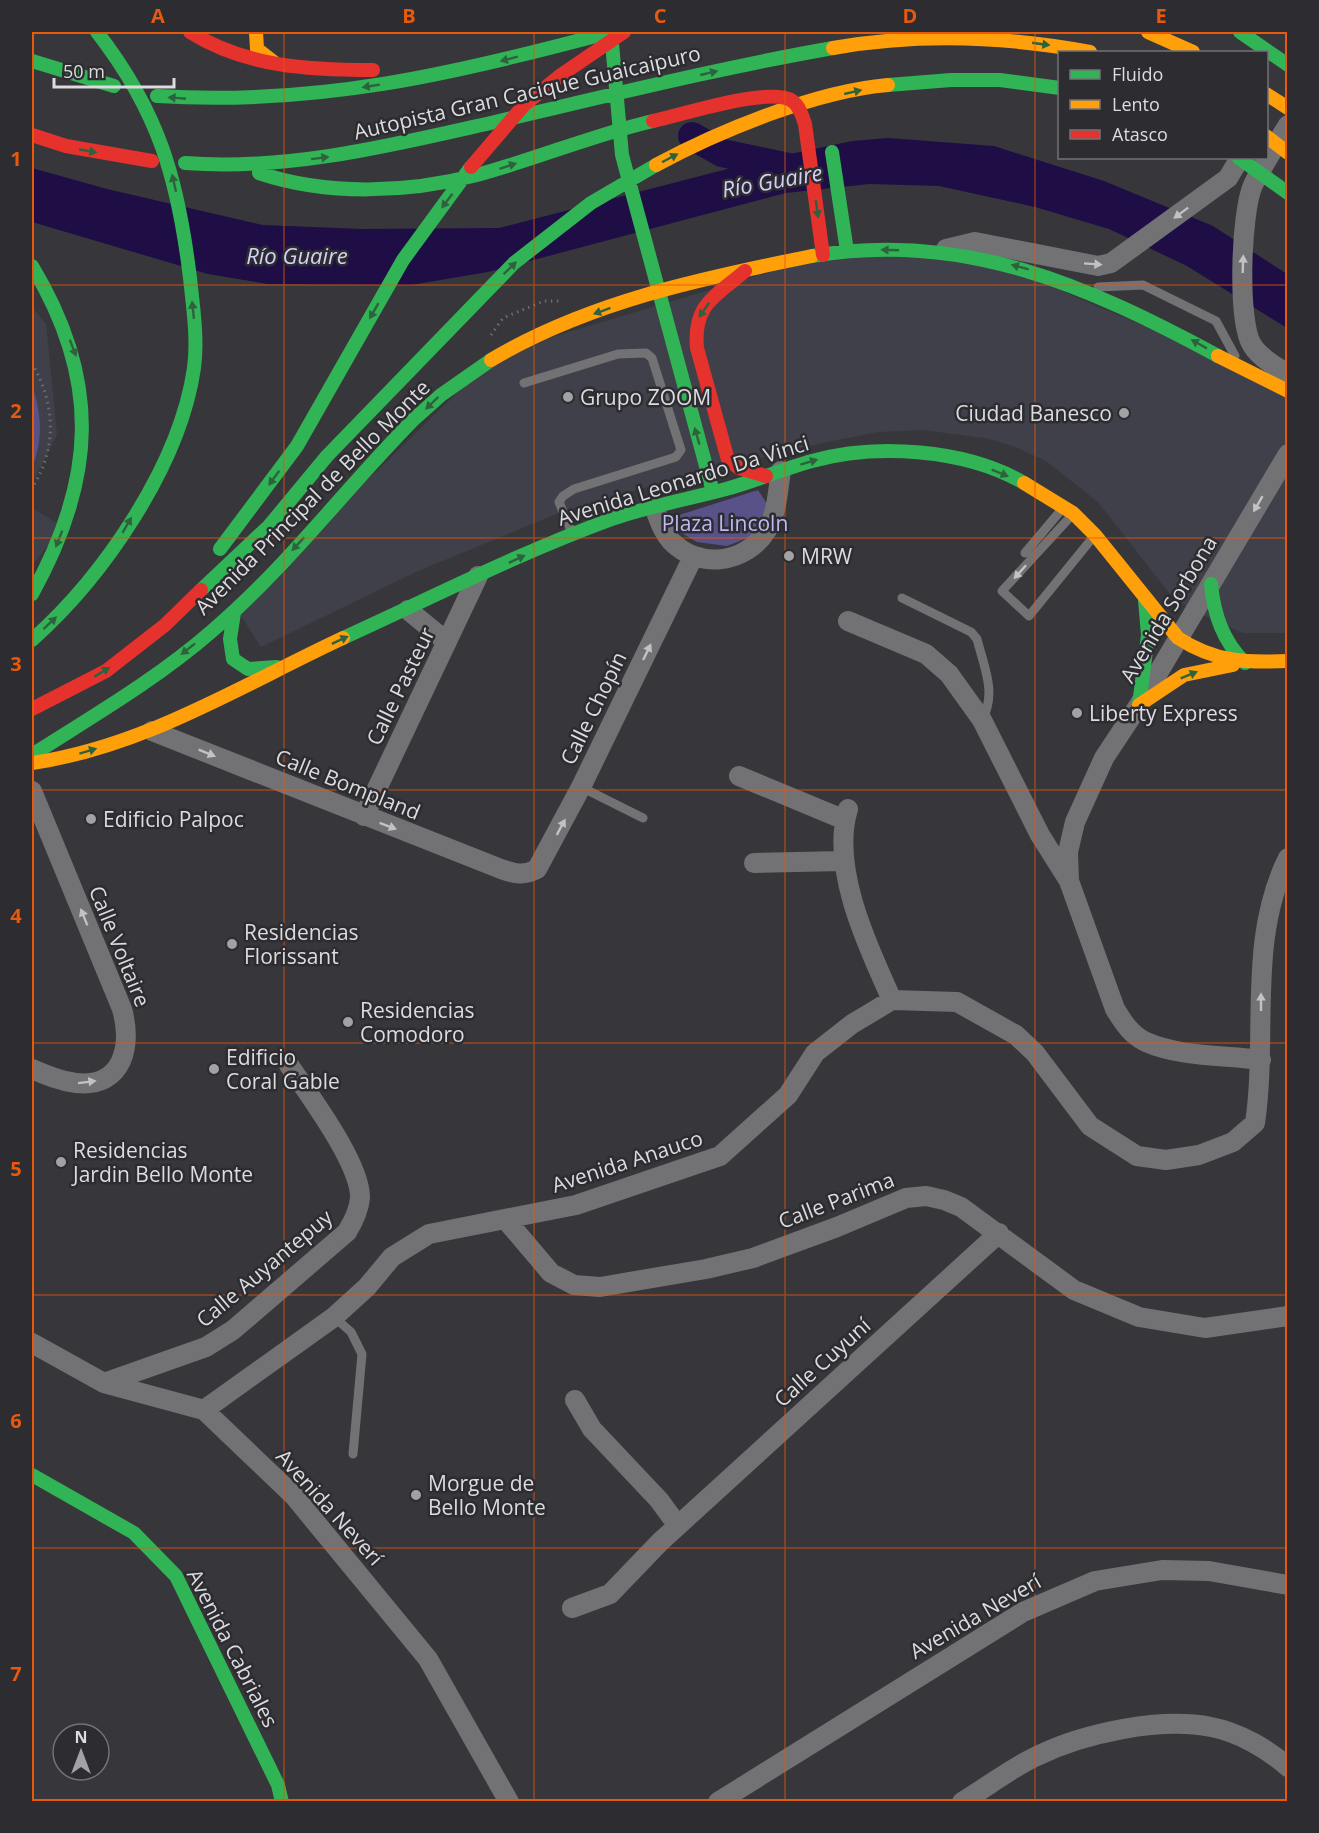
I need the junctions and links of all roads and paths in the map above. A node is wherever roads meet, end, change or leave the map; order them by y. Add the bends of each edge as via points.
1 (97, 32) edge
2 (190, 32) edge
3 (222, 32) edge
4 (256, 32) edge
5 (612, 32) edge
6 (624, 32) edge
7 (1240, 32) edge
8 (1151, 33) edge
9 (920, 37) junction
10 (1084, 51) edge
11 (1191, 51) edge
12 (1267, 51) edge
13 (1268, 52) edge
14 (32, 61) edge
15 (275, 63) junction
16 (816, 65) dead end
17 (1287, 65) edge
18 (943, 66) dead end
19 (1020, 68) dead end
20 (471, 69) junction
21 (1287, 70) edge
22 (1040, 71) dead end
23 (1058, 75) edge
24 (838, 78) dead end
25 (114, 86) dead end
26 (736, 86) dead end
27 (1058, 88) edge
28 (1268, 95) edge
29 (157, 96) dead end
30 (1268, 104) edge
31 (825, 108) dead end
32 (1287, 108) edge
33 (658, 113) junction
34 (1287, 125) edge
35 (585, 126) dead end
36 (829, 132) dead end
37 (32, 135) edge
38 (1268, 138) edge
39 (506, 148) dead end
40 (1287, 153) edge
41 (1238, 159) edge
42 (1240, 159) edge
43 (1268, 159) edge
44 (1268, 159) edge
45 (152, 161) dead end
46 (456, 161) dead end
47 (185, 163) dead end
48 (241, 166) junction
49 (352, 175) dead end
50 (1287, 193) edge
51 (846, 245) junction
52 (822, 250) junction
53 (933, 252) junction
54 (32, 266) edge
55 (746, 270) junction
56 (1083, 288) junction
57 (657, 292) junction
58 (32, 363) edge
59 (1240, 366) junction
60 (1287, 374) edge
61 (524, 383) dead end
62 (1287, 391) edge
63 (1287, 454) edge
64 (773, 473) junction
65 (32, 488) edge
66 (713, 492) junction
67 (654, 507) junction
68 (1069, 510) junction
69 (572, 535) junction
70 (1095, 535) junction
71 (1025, 553) dead end
72 (693, 557) junction
73 (212, 558) dead end
74 (478, 576) junction
75 (189, 582) dead end
76 (1211, 584) junction
77 (32, 594) edge
78 (902, 598) dead end
79 (1145, 600) junction
80 (408, 610) junction
81 (234, 613) junction
82 (848, 621) dead end
83 (1178, 638) junction
84 (32, 640) edge
85 (447, 642) junction
86 (113, 648) dead end
87 (94, 661) dead end
88 (1287, 661) edge
89 (1245, 663) junction
90 (286, 665) junction
91 (32, 697) edge
92 (1139, 705) junction
93 (32, 709) edge
94 (982, 720) junction
95 (153, 731) junction
96 (32, 755) edge
97 (32, 763) edge
98 (739, 776) dead end
99 (581, 787) junction
100 (32, 790) edge
101 (364, 816) junction
102 (643, 818) dead end
103 (1287, 858) edge
104 (843, 861) junction
105 (754, 863) dead end
106 (528, 874) joint
107 (1069, 881) junction
108 (892, 1000) junction
109 (1261, 1060) junction
110 (289, 1065) dead end
111 (32, 1069) edge
112 (506, 1220) junction
113 (999, 1233) junction
114 (1287, 1316) edge
115 (334, 1317) junction
116 (32, 1343) edge
117 (104, 1383) junction
118 (575, 1401) dead end
119 (204, 1410) junction
120 (353, 1454) dead end
121 (32, 1475) edge
122 (678, 1526) junction
123 (1287, 1585) edge
124 (572, 1608) dead end
125 (1287, 1767) edge
126 (282, 1802) edge
127 (509, 1802) edge
128 (718, 1802) edge
129 (962, 1802) edge

84 -> 1 main road via 99,571 126,527 171,443 187,403 194,369 196,339 186,240 168,157 139,96
2 - 15 main road via 243,58
3 - 15 main road via 241,47
4 - 15 main road via 257,49
5 -> 20 main road, Autopista Gran Cacique Guaicaipuro
5 - 57 main road via 622,155
6 -> 73 main road via 524,105 473,165 403,260 297,446
7 - 12 main road
8 - 11 main road
9 -> 10 main road, Autopista Gran Cacique Guaicaipuro via 972,36
9 - 16 main road
48 -> 9 main road, Autopista Gran Cacique Guaicaipuro via 332,156 815,49
13 - 17 main road
14 - 25 main road
15 - 20 main road via 338,70
18 - 19 main road
20 -> 29 main road, Autopista Gran Cacique Guaicaipuro via 266,99
21 - 30 street
22 - 23 main road
24 - 31 main road via 832,83
26 - 33 main road
93 -> 27 main road via 106,670 165,626 269,526 327,456 514,263 591,203 695,144 779,112 878,86 980,80
28 - 32 main road
33 - 35 main road
48 -> 33 main road via 273,179 325,186 422,185 496,170
33 -> 52 main road via 751,98 790,100 801,110 806,124
44 -> 34 street
36 - 51 main road
37 -> 45 main road via 66,146
38 - 40 main road
39 - 46 main road
41 - 53 street via 1228,178 1124,256 1098,266 975,242
42 - 50 main road
60 -> 43 street via 1253,346 1244,318 1243,258 1248,210 1252,187
47 - 48 main road, Autopista Gran Cacique Guaicaipuro
48 - 49 main road via 330,177
51 - 52 main road, Avenida Principal de Bello Monte
53 -> 51 main road, Avenida Principal de Bello Monte
52 - 55 main road, Avenida Principal de Bello Monte
56 -> 53 main road, Avenida Principal de Bello Monte via 995,261
54 -> 77 main road via 52,294 76,359 83,430 74,493 60,541
55 - 57 main road, Avenida Principal de Bello Monte
55 -> 64 main road via 705,307 697,321 696,341 728,460 739,468
59 -> 56 main road, Avenida Principal de Bello Monte via 1161,323
56 - 59 lane via 1143,285 1216,321
66 -> 57 main road
57 -> 81 main road, Avenida Principal de Bello Monte via 549,329 478,366 440,395 400,434
58 - 65 path via 45,391 51,428 46,458
59 - 62 main road, Avenida Principal de Bello Monte
61 - 69 lane via 618,354 646,353 652,358 681,450 676,457 574,489 563,496 560,502
63 -> 76 street, Avenida Sorbona
64 - 66 main road, Avenida Leonardo Da Vinci
64 -> 68 main road, Avenida Leonardo Da Vinci via 831,456 869,451 939,455 1018,480
64 - 72 street via 768,528 749,550 718,560
66 - 67 main road, Avenida Leonardo Da Vinci
67 - 69 main road, Avenida Leonardo Da Vinci
67 - 72 street via 666,535
68 - 70 main road, Avenida Leonardo Da Vinci
68 -> 70 lane via 1002,591 1029,616
68 - 71 lane
74 -> 69 main road, Avenida Leonardo Da Vinci
70 - 79 main road, Avenida Leonardo Da Vinci
99 -> 72 street, Calle Chopín
74 - 80 main road, Avenida Leonardo Da Vinci
74 - 85 street, Calle Pasteur
75 - 86 main road via 151,621
76 - 83 street, Avenida Sorbona
76 - 89 main road via 1224,638
78 - 94 lane via 971,632 977,639 991,693
79 - 83 main road, Avenida Leonardo Da Vinci
79 - 92 main road via 1148,643
80 - 85 street
90 -> 80 main road, Avenida Leonardo Da Vinci
81 - 90 main road via 228,641 231,657 258,670
81 -> 96 main road, Avenida Principal de Bello Monte via 120,701
82 - 94 street via 926,654 949,674
83 - 89 main road via 1195,649
83 - 92 street, Avenida Sorbona
85 - 101 street, Calle Pasteur
87 - 91 main road via 56,688
88 - 89 main road
92 -> 89 main road via 1184,675
90 - 95 main road, Avenida Leonardo Da Vinci
92 - 107 street, Avenida Sorbona via 1104,758 1075,822 1068,852
94 - 107 street via 1040,835
97 -> 95 main road, Avenida Leonardo Da Vinci via 66,758
95 -> 101 street, Calle Bompland
98 - 104 street via 846,815
99 - 102 lane
106 -> 99 street, Calle Chopín via 537,869
111 -> 100 street, Calle Voltaire via 65,1082 100,1080 119,1064 127,1040 122,1009
101 -> 106 street, Calle Bompland via 515,874
109 -> 103 street via 1261,961 1268,919
104 - 105 street
104 - 108 street via 872,956
107 - 109 street, Avenida Sorbona via 1110,998 1126,1027 1145,1041 1171,1049
108 - 109 street via 957,1002 1016,1035 1035,1053 1090,1126 1137,1156 1166,1160 1199,1155 1233,1142 1255,1123
108 - 112 street, Avenida Anauco via 815,1053 788,1095 720,1156 576,1205
110 - 117 street, Calle Auyantepuy via 350,1161 360,1198 356,1217 347,1232 233,1330 206,1347
112 - 113 street, Calle Parima via 551,1273 574,1285 600,1287 753,1258 906,1198 944,1200
112 - 115 street, Avenida Anauco via 429,1234 392,1257
113 - 114 street, Calle Parima via 1074,1290 1139,1317 1205,1328
113 - 122 street, Calle Cuyuní
115 - 119 street, Avenida Anauco
115 - 120 lane via 351,1332 362,1354
116 - 117 street, Avenida Neverí
117 - 119 street, Avenida Neverí
118 - 122 street via 592,1429 659,1500
119 - 127 street, Avenida Neverí via 294,1496 428,1659
121 - 126 main road, Avenida Cabriales via 134,1533 176,1576 278,1785
122 - 124 street, Calle Cuyuní via 610,1594
123 - 128 street, Avenida Neverí via 1209,1571 1162,1570 1095,1581 1073,1589 1023,1612
125 - 129 street via 1274,1754 1213,1727 1164,1725 1087,1737 1057,1747

